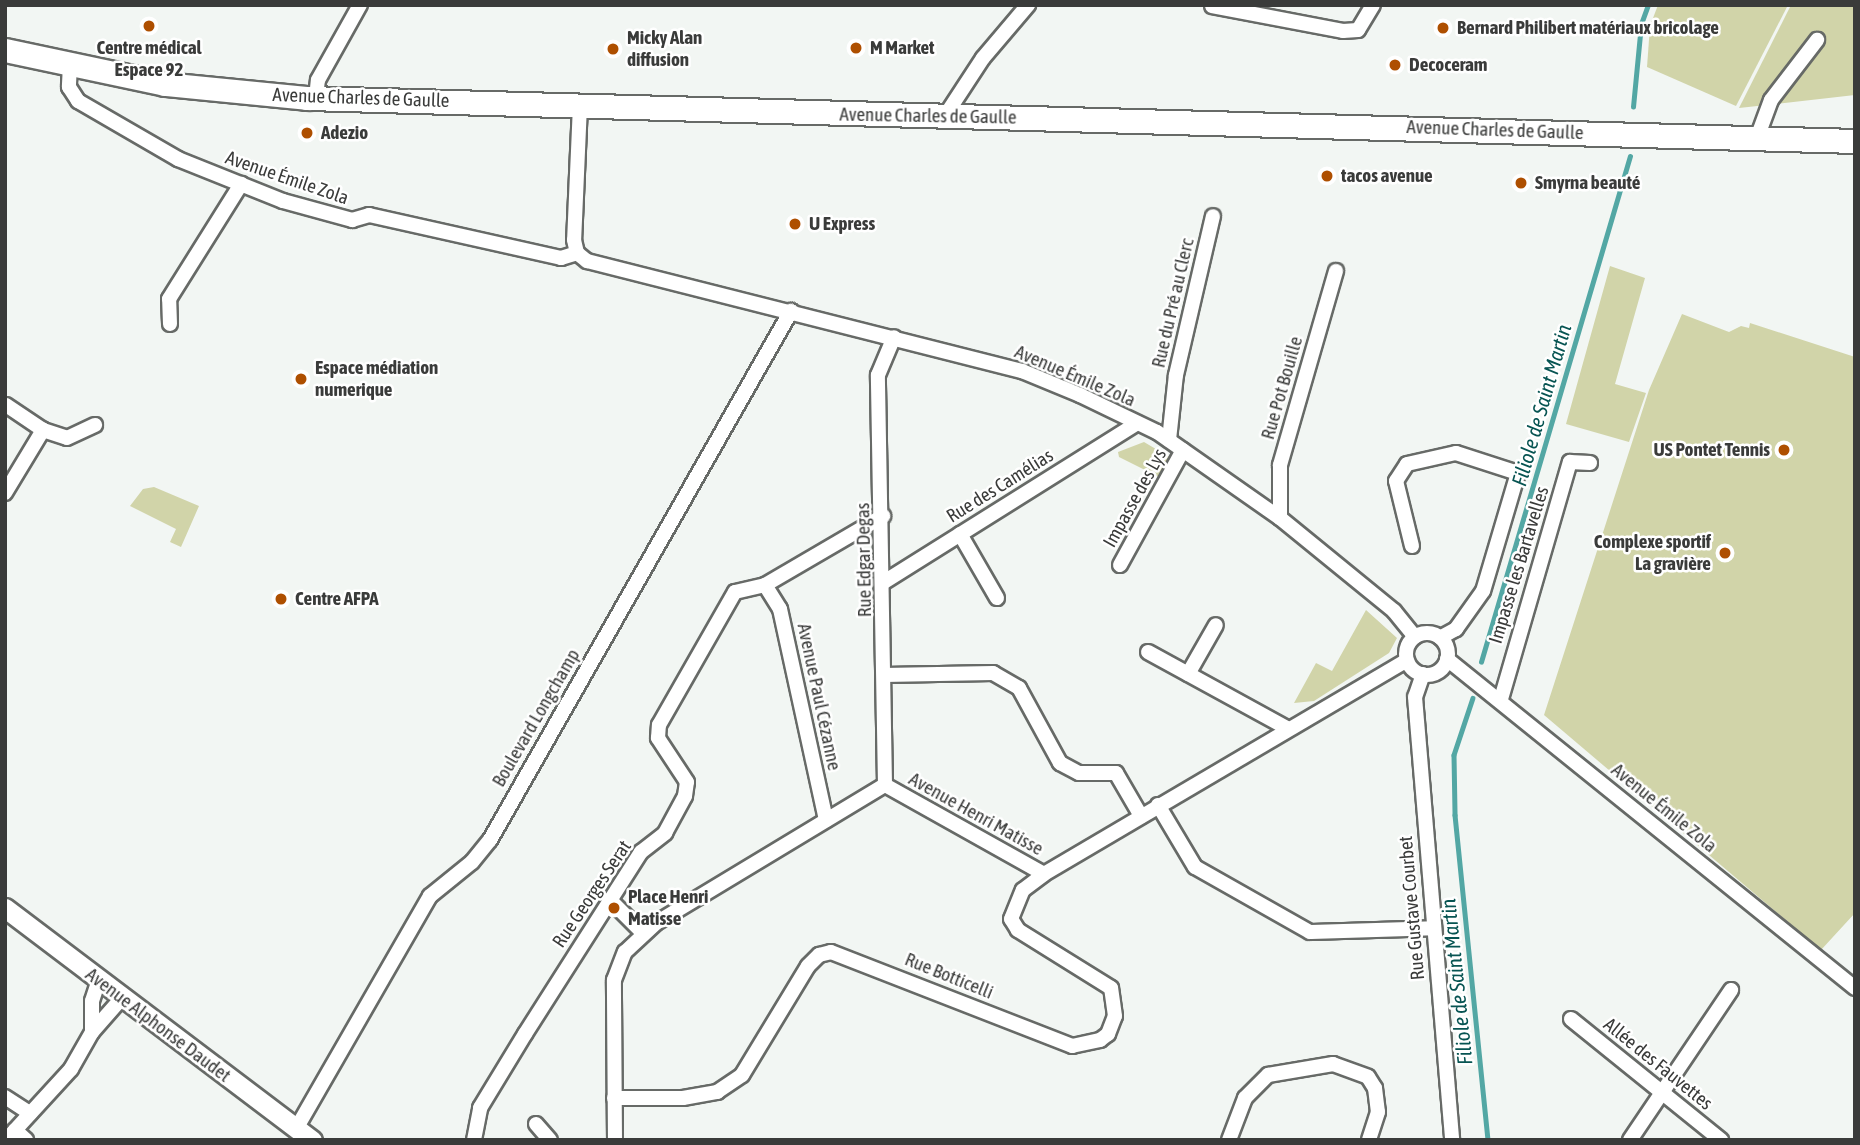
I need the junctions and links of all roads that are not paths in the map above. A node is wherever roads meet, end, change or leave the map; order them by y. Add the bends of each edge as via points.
1 (360, 5) edge
2 (1028, 5) edge
3 (1373, 5) edge
4 (1212, 6) edge
5 (1817, 40) dead end
6 (5, 50) edge
7 (70, 65) junction
8 (316, 99) junction
9 (580, 105) junction
10 (945, 116) junction
11 (1757, 138) junction
12 (1855, 141) edge
13 (241, 184) junction
14 (1213, 216) dead end
15 (577, 253) junction
16 (1336, 271) dead end
17 (791, 311) junction
18 (170, 324) dead end
19 (894, 337) junction
20 (6, 405) edge
21 (1137, 423) junction
22 (95, 425) dead end
23 (43, 430) junction
24 (1169, 440) junction
25 (1183, 450) junction
26 (1590, 463) dead end
27 (5, 493) edge
28 (883, 516) junction
29 (1280, 518) junction
30 (960, 534) junction
31 (1412, 546) dead end
32 (1120, 565) dead end
33 (884, 582) junction
34 (765, 585) junction
35 (997, 598) dead end
36 (1216, 625) dead end
37 (1415, 637) junction
38 (1440, 638) junction
39 (1148, 652) dead end
40 (1447, 659) junction
41 (1407, 660) junction
42 (1188, 674) junction
43 (1423, 674) junction
44 (884, 675) junction
45 (1501, 699) junction
46 (1287, 728) junction
47 (885, 785) junction
48 (1158, 806) junction
49 (1141, 816) junction
50 (826, 820) junction
51 (1044, 874) junction
52 (610, 900) junction
53 (5, 908) edge
54 (1434, 928) junction
55 (642, 933) junction
56 (99, 980) junction
57 (1855, 988) edge
58 (1731, 990) dead end
59 (122, 998) junction
60 (1571, 1019) dead end
61 (92, 1032) junction
62 (1664, 1093) junction
63 (5, 1097) edge
64 (614, 1098) junction
65 (30, 1113) junction
66 (536, 1124) dead end
67 (304, 1135) edge
68 (16, 1137) edge
69 (474, 1140) edge
70 (550, 1140) edge
71 (615, 1140) edge
72 (1230, 1140) edge
73 (1369, 1140) edge
74 (1452, 1140) edge
75 (1630, 1140) edge
76 (1721, 1140) edge

1 - 8 street via 318,80
2 - 10 street via 983,58
3 - 4 street via 1358,30 1343,31
5 - 11 street via 1771,100
6 - 7 main road, Avenue Charles de Gaulle
7 - 8 main road, Avenue Charles de Gaulle via 198,89
7 - 13 street, Avenue Émile Zola via 69,87 78,101 178,159
8 - 9 main road, Avenue Charles de Gaulle
9 - 10 main road, Avenue Charles de Gaulle
9 - 15 street
10 - 11 main road, Avenue Charles de Gaulle
11 - 12 main road, Avenue Charles de Gaulle
13 - 15 street, Avenue Émile Zola via 352,220 369,215 561,258
13 - 18 street via 169,299
14 - 24 street, Rue du Pré au Clerc via 1176,374
15 - 17 street, Avenue Émile Zola via 612,268
16 - 29 street, Rue Pot Bouille via 1280,465
17 - 19 street, Avenue Émile Zola
17 - 67 street, Boulevard Longchamp via 490,840 472,862 430,896
19 - 21 street, Avenue Émile Zola via 1022,371
19 - 28 street, Rue Edgar Degas via 878,376
20 - 23 street
21 - 24 street, Avenue Émile Zola
21 - 30 street, Rue des Camélias
22 - 23 street via 67,438
23 - 27 street
24 - 25 street, Avenue Émile Zola
25 - 29 street, Avenue Émile Zola
25 - 32 street, Impasse des Lys
26 - 45 street, Impasse les Bartavelles via 1570,462
28 - 33 street, Rue Edgar Degas
28 - 34 street, Rue Georges Serat
29 - 37 street, Avenue Émile Zola via 1394,611
30 - 33 street, Rue des Camélias
30 - 35 street
31 - 38 street via 1396,481 1407,464 1456,453 1518,473 1483,591 1456,629
33 - 44 street, Rue Edgar Degas
34 - 50 street, Avenue Paul Cézanne via 780,609
34 - 52 street, Rue Georges Serat via 735,592 659,725 658,738 687,782 685,796 665,833 641,852
36 - 42 street
37 - 38 street via 1428,633
37 - 41 street via 1407,647
38 - 40 street
39 - 42 street
40 - 43 street via 1435,673
40 - 45 street, Avenue Émile Zola
41 - 43 street
41 - 46 street, Avenue Henri Matisse
42 - 46 street
43 - 54 street, Rue Gustave Courbet via 1415,697
44 - 47 street, Rue Edgar Degas
44 - 49 street via 993,673 1019,688 1060,763 1079,773 1116,774
45 - 57 street, Avenue Émile Zola
46 - 48 street, Avenue Henri Matisse
47 - 50 street, Avenue Henri Matisse
47 - 51 street, Avenue Henri Matisse
48 - 49 street, Avenue Henri Matisse
48 - 54 street via 1195,867 1310,932
49 - 51 street, Avenue Henri Matisse
50 - 55 street, Avenue Henri Matisse
51 - 64 street, Rue Botticelli via 1023,890 1011,919 1018,930 1111,988 1115,1016 1108,1034 1100,1040 1072,1046 831,952 808,966 733,1081 716,1092 683,1098
52 - 55 street
52 - 69 street, Rue Georges Serat via 480,1108
53 - 56 street, Avenue Alphonse Daudet
54 - 74 street, Rue Gustave Courbet
55 - 64 street, Avenue Henri Matisse via 625,952 614,980
56 - 59 street, Avenue Alphonse Daudet
56 - 61 street via 92,1002
58 - 62 street
59 - 61 street
59 - 67 street, Avenue Alphonse Daudet
60 - 62 street, Allée des Fauvettes
61 - 65 street via 71,1069
62 - 75 street
62 - 76 street, Allée des Fauvettes
63 - 65 street
64 - 71 street, Avenue Henri Matisse
65 - 68 street
66 - 70 street
72 - 73 street via 1245,1098 1268,1075 1333,1064 1360,1073 1376,1088 1378,1112

